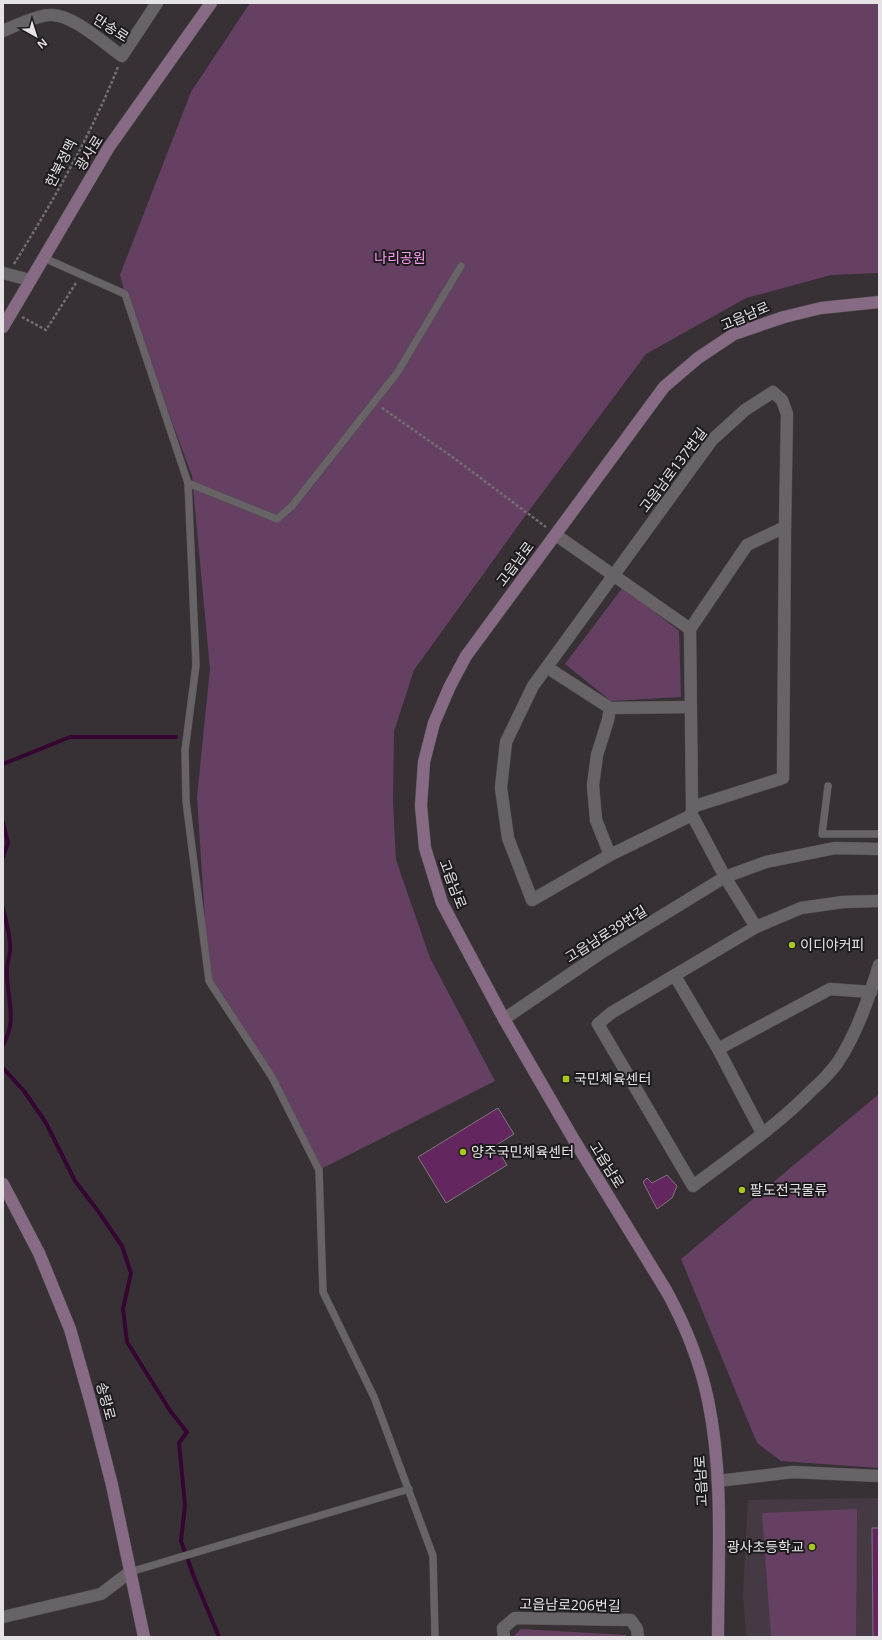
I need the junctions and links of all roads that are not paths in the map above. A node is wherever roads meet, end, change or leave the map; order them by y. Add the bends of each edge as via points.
1 (157, 3) edge
2 (211, 3) edge
3 (3, 31) edge
4 (44, 258) junction
5 (461, 266) dead end
6 (5, 273) edge
7 (30, 280) junction
8 (879, 302) edge
9 (3, 327) edge
10 (188, 483) junction
11 (785, 527) junction
12 (556, 535) junction
13 (614, 575) junction
14 (690, 629) junction
15 (548, 668) junction
16 (690, 707) junction
17 (610, 708) junction
18 (828, 786) dead end
19 (692, 811) junction
20 (879, 834) edge
21 (879, 849) edge
22 (610, 855) junction
23 (725, 877) junction
24 (879, 901) edge
25 (756, 927) junction
26 (879, 965) edge
27 (675, 976) junction
28 (870, 992) junction
29 (504, 1019) junction
30 (718, 1049) junction
31 (762, 1133) junction
32 (3, 1184) edge
33 (879, 1476) edge
34 (718, 1480) junction
35 (409, 1489) junction
36 (130, 1572) junction
37 (3, 1617) edge
38 (144, 1637) edge
39 (435, 1637) edge
40 (504, 1637) edge
41 (638, 1637) edge
42 (718, 1637) edge

1 - 3 street, 만송로 via 122,56 70,19 50,14
2 - 4 street, 광사로 via 109,147
4 - 7 street, 광사로
4 - 10 lane via 125,294
5 - 10 lane via 397,373 292,506 277,518
6 - 7 street
7 - 9 street, 광사로
8 - 12 street, 고읍남로 via 821,308 784,317 734,334 698,358 664,387 650,404
10 - 35 lane via 196,665 184,750 186,801 209,981 272,1077 319,1170 323,1292 374,1397
11 - 13 street, 고읍남로137번길 via 787,414 782,400 773,392 745,410 712,440
11 - 14 street via 747,545
11 - 19 street, 고읍남로137번길 via 783,778
12 - 13 street
12 - 29 street, 고읍남로 via 466,656 434,723 424,762 421,806 424,848 442,903
13 - 14 street
13 - 15 street, 고읍남로137번길
14 - 16 street
15 - 17 street
15 - 22 street, 고읍남로137번길 via 533,686 506,742 502,788 508,838 532,900
16 - 17 street
16 - 19 street
17 - 22 street via 597,755 593,785 596,820
18 - 20 lane via 822,834
19 - 22 street, 고읍남로137번길
19 - 23 street
21 - 23 street, 고읍남로39번길 via 835,848 766,862
23 - 25 street
23 - 29 street, 고읍남로39번길 via 601,953
24 - 25 street via 843,902 801,908
25 - 27 street
26 - 28 street
27 - 30 street
27 - 31 street via 611,1013 598,1024 693,1186
28 - 30 street via 830,989
28 - 31 street via 854,1032 838,1062 804,1099
29 - 34 street, 고읍남로 via 677,1311 700,1370 708,1400
30 - 31 street
32 - 36 street, 송랑로 via 39,1253 70,1329 110,1478
33 - 34 street via 793,1472
34 - 42 street, 고읍남로
35 - 36 lane
35 - 39 lane via 433,1556
36 - 37 street via 101,1594
36 - 38 street, 송랑로
40 - 41 street, 고읍남로206번길 via 503,1628 515,1618 631,1620 638,1629

